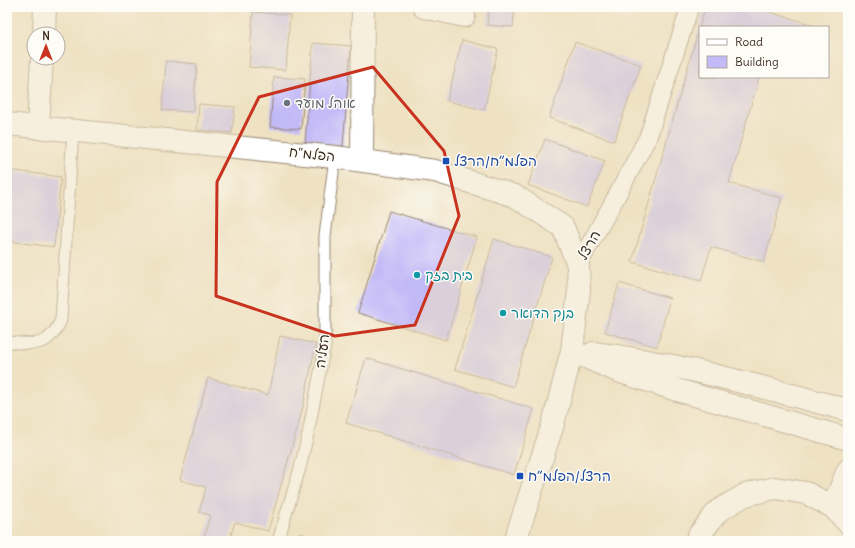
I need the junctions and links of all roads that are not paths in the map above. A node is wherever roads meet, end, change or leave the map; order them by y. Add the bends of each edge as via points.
1 (45, 7) edge
2 (363, 7) edge
3 (424, 7) edge
4 (690, 7) edge
5 (464, 16) dead end
6 (44, 26) edge
7 (42, 66) edge
8 (7, 124) edge
9 (38, 128) junction
10 (73, 131) junction
11 (335, 157) junction
12 (362, 160) junction
13 (578, 265) junction
14 (7, 342) edge
15 (572, 351) junction
16 (848, 410) edge
17 (848, 439) edge
18 (848, 470) edge
19 (833, 507) junction
20 (848, 523) edge
21 (278, 541) edge
22 (515, 541) edge
23 (697, 541) edge

1 - 6 street
2 - 12 street
3 - 5 street
4 - 13 street, הרצל via 648,136
7 - 9 street
8 - 9 street, הפלמ"ח
9 - 10 street, הפלמ"ח
10 - 11 street, הפלמ"ח
10 - 14 lane via 61,320 49,339 34,344
11 - 12 street, הפלמ"ח
11 - 21 lane, העליה via 325,236 325,346 301,461
12 - 13 street, הפלמ"ח via 435,171 514,196 563,227
13 - 15 street, הרצל via 579,290
15 - 16 street via 628,357 675,366
15 - 17 street via 615,370 677,390
15 - 22 street, הרצל via 553,424
18 - 19 street
19 - 20 street
19 - 23 street via 806,493 775,488 745,495 718,511

